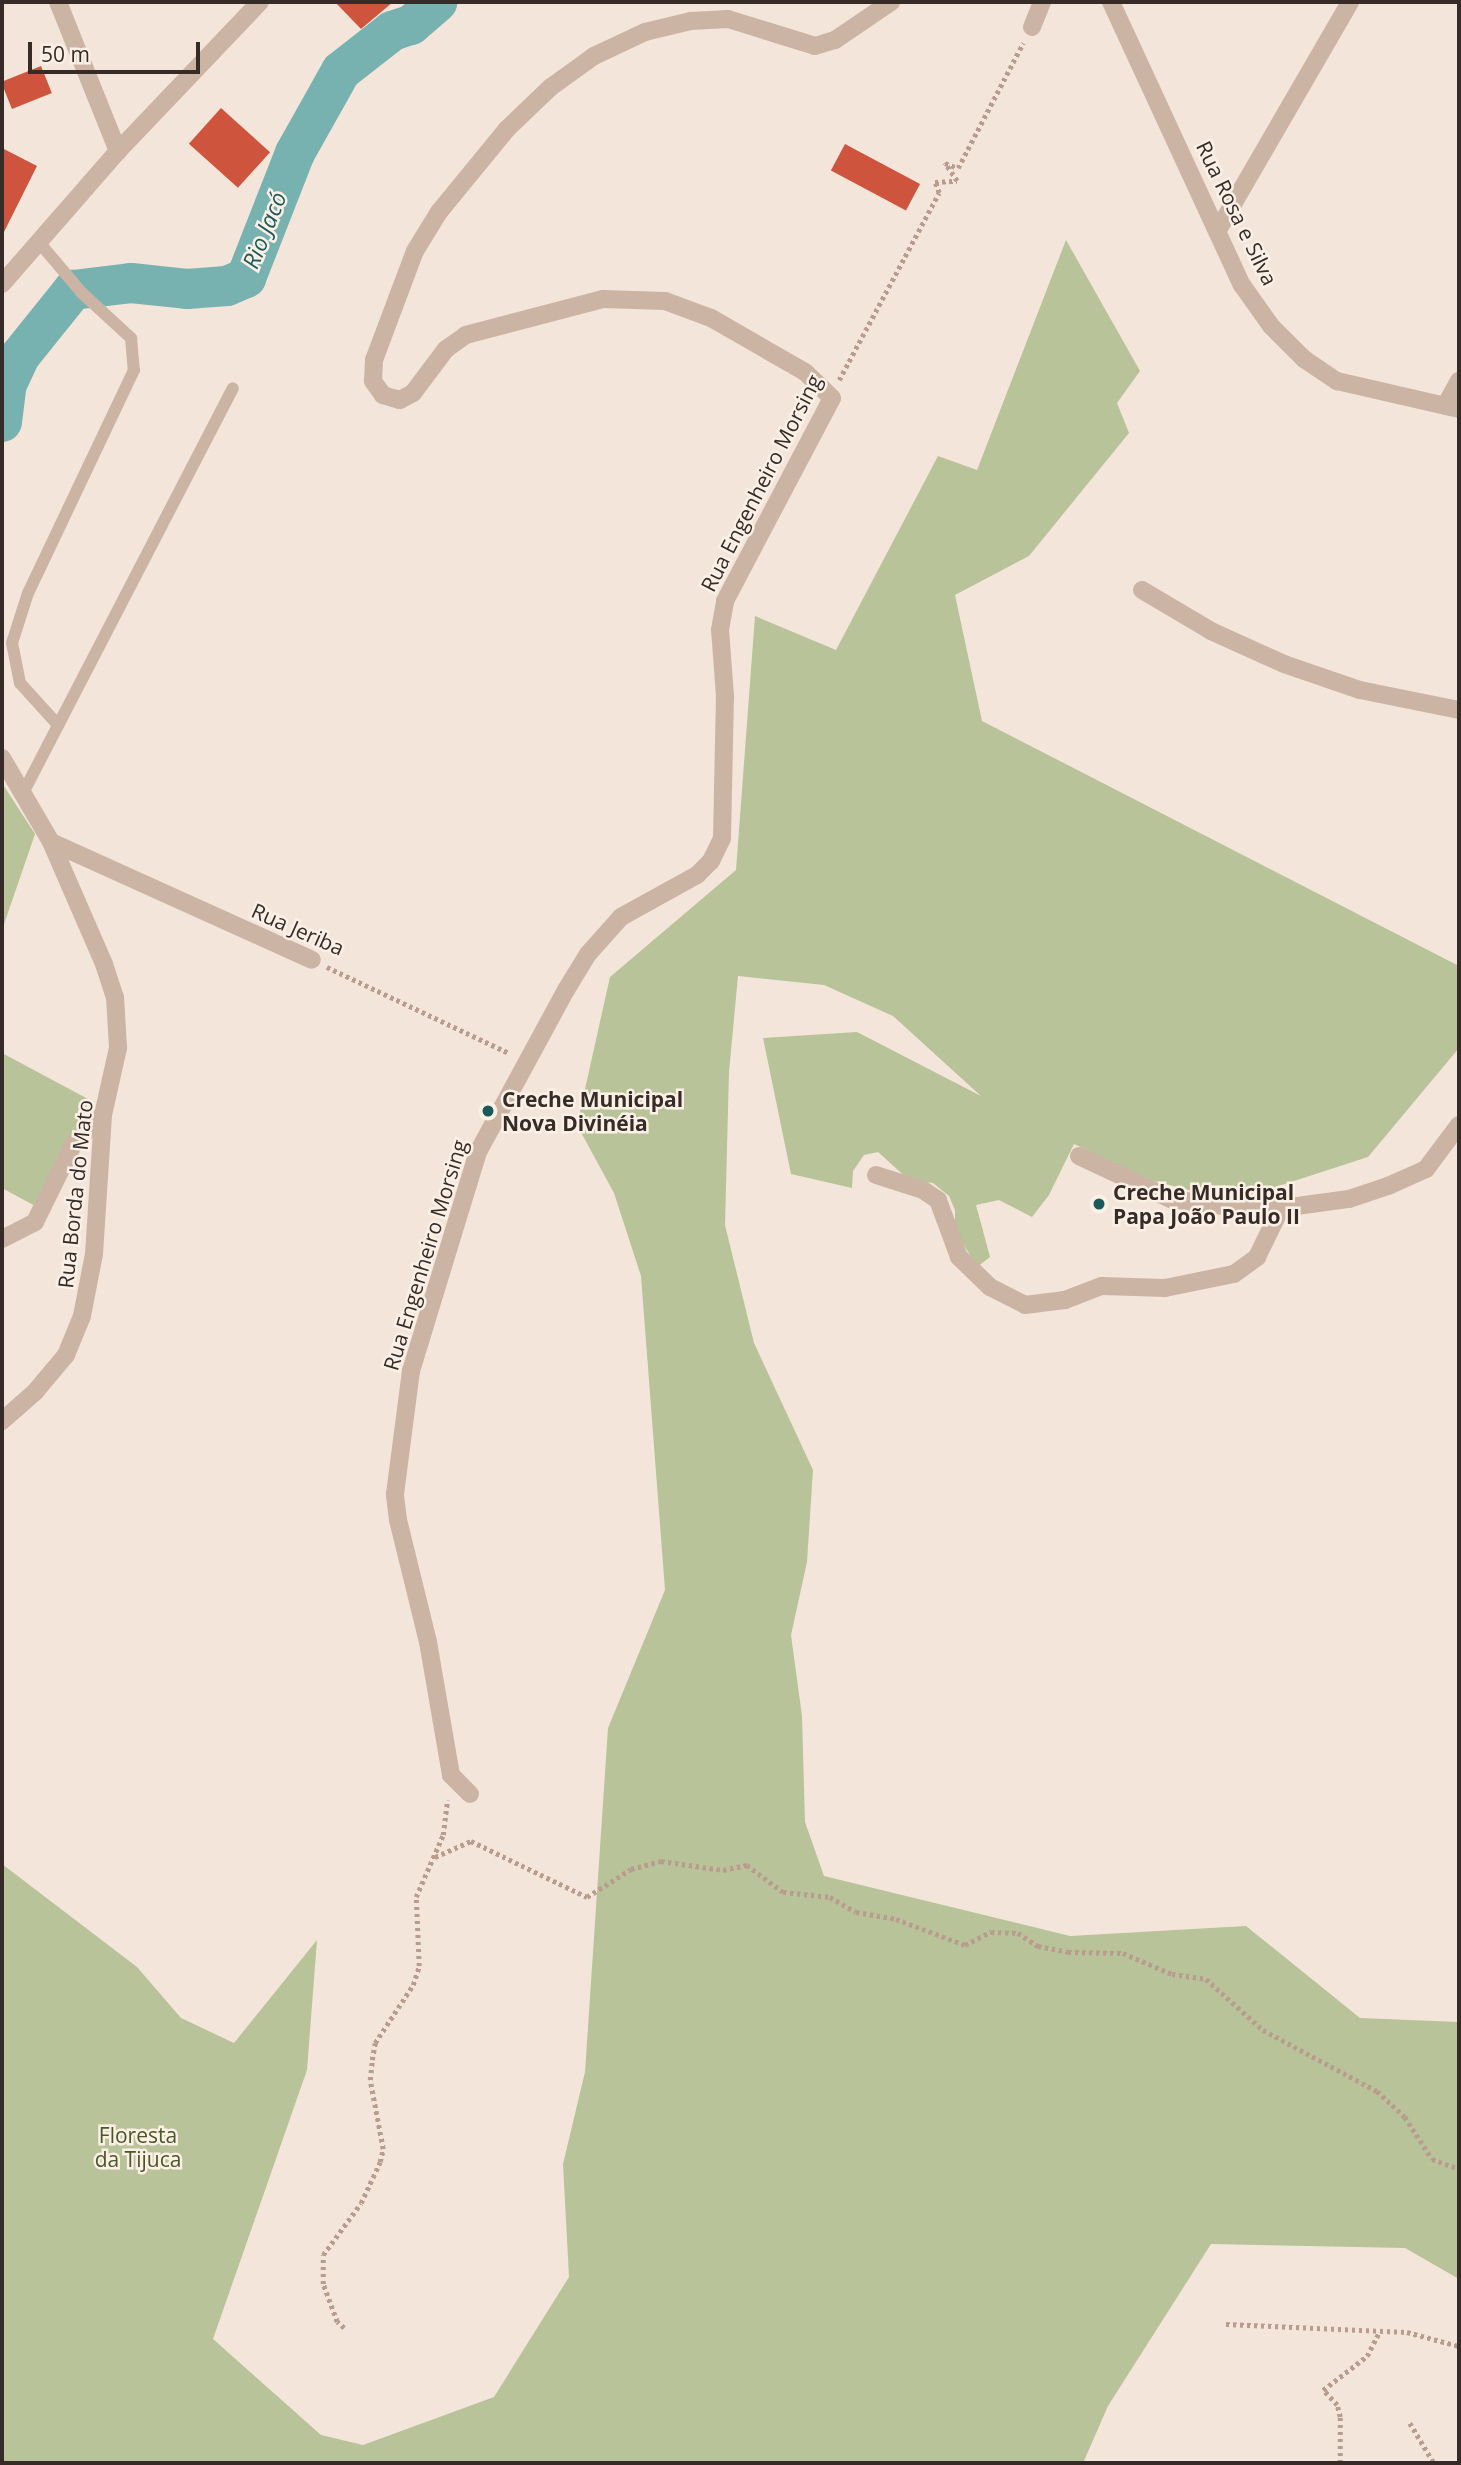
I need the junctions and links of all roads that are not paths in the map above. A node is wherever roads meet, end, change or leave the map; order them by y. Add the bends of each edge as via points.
1 (58, 2) edge
2 (261, 2) edge
3 (891, 2) edge
4 (1041, 2) edge
5 (1111, 2) edge
6 (1350, 2) edge
7 (1032, 27) road end
8 (118, 151) junction
9 (1219, 230) junction
10 (43, 247) junction
11 (2, 284) edge
12 (1459, 381) edge
13 (233, 388) dead end
14 (1452, 407) edge
15 (1142, 590) dead end
16 (1459, 710) edge
17 (58, 725) junction
18 (2, 758) edge
19 (22, 795) junction
20 (51, 842) junction
21 (312, 960) road end
22 (103, 1115) junction
23 (1459, 1125) edge
24 (1079, 1156) dead end
25 (876, 1175) dead end
26 (1281, 1208) junction
27 (2, 1239) edge
28 (2, 1421) edge
29 (470, 1794) dead end

1 - 8 street
2 - 8 street
3 - 29 street, Rua Engenheiro Morsing via 835,40 815,46 728,19 691,21 645,32 594,56 551,87 507,129 446,202 415,251 374,360 373,381 383,395 400,400 413,393 446,349 466,335 603,299 665,301 711,318 805,372 832,398 725,601 720,630 725,696 722,838 711,861 697,875 644,901 602,937 526,1061 478,1152 411,1371 395,1494 451,1774
4 - 7 street
5 - 9 street, Rua Rosa e Silva
6 - 9 street
8 - 10 street
9 - 14 street, Rua Rosa e Silva via 1242,285 1271,327 1304,359 1337,381
10 - 11 street
10 - 17 lane via 82,293 131,338 134,370 28,593 12,643 20,683
12 - 14 street
13 - 17 lane
15 - 16 street via 1211,631 1284,664 1360,690
17 - 19 lane
18 - 19 street, Rua Borda do Mato
19 - 20 street, Rua Borda do Mato
20 - 21 street, Rua Jeriba
20 - 22 street, Rua Borda do Mato via 115,997 118,1048
22 - 27 street via 74,1143 40,1216
22 - 28 street, Rua Borda do Mato via 94,1254 82,1316 59,1364
23 - 26 street via 1426,1169 1349,1199
24 - 26 street via 1171,1199 1260,1211
25 - 26 street via 923,1190 938,1200 959,1257 990,1287 1025,1305 1065,1300 1102,1286 1188,1285 1234,1274 1257,1257

